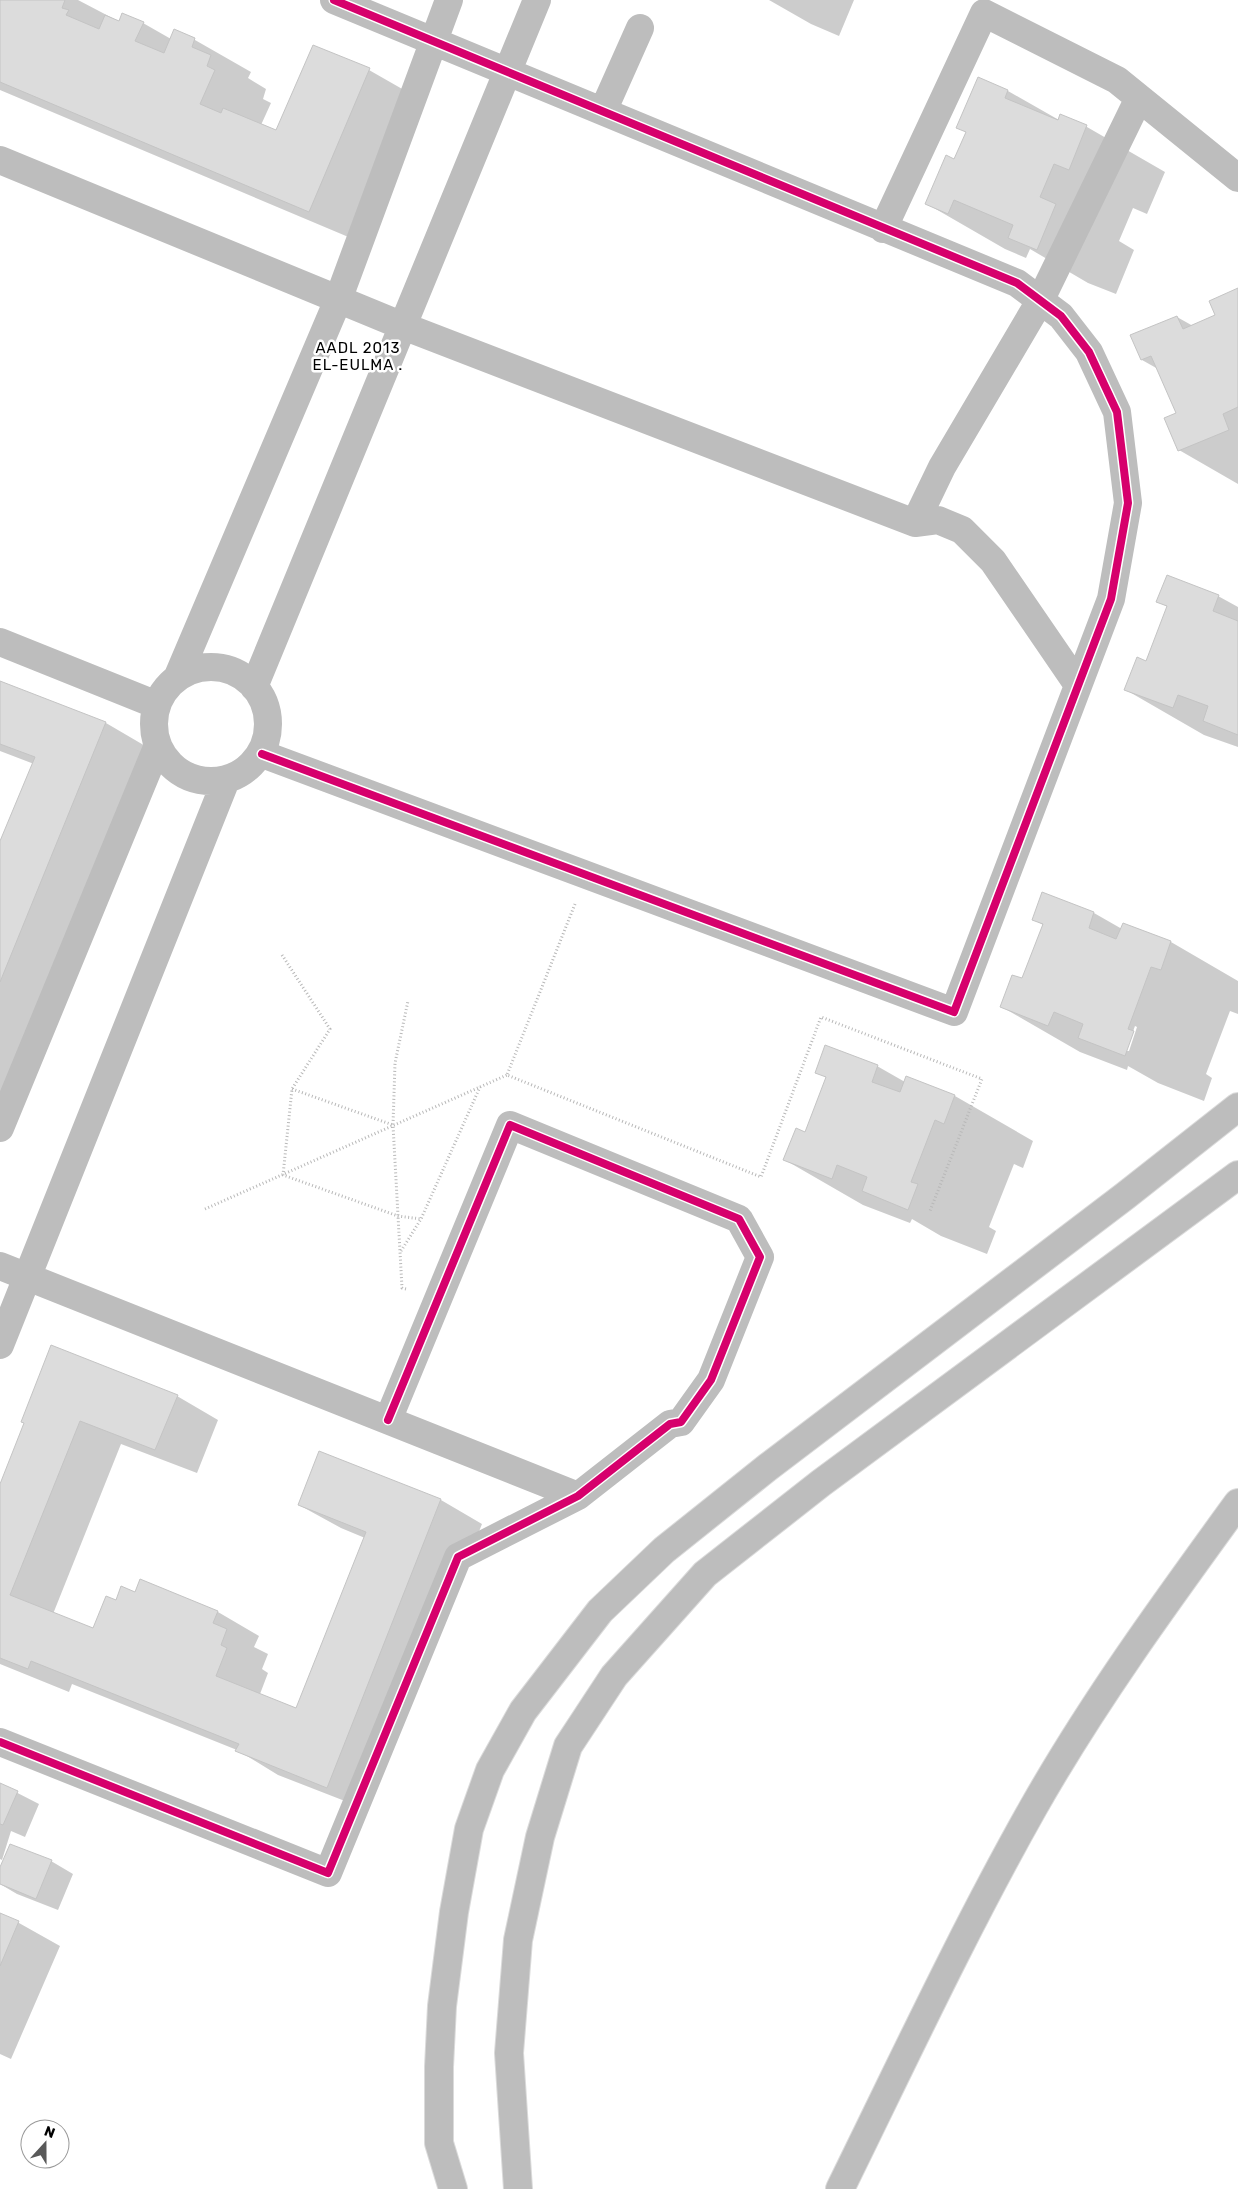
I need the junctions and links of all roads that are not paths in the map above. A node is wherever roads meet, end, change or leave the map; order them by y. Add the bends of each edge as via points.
1 (334, 0) edge
2 (449, 0) edge
3 (537, 0) edge
4 (640, 28) dead end
5 (435, 42) junction
6 (508, 72) junction
7 (1139, 98) junction
8 (603, 111) junction
9 (0, 160) edge
10 (1238, 178) edge
11 (883, 229) junction
12 (338, 300) junction
13 (1040, 301) junction
14 (403, 326) junction
15 (915, 523) junction
16 (0, 642) edge
17 (178, 676) junction
18 (1078, 685) junction
19 (254, 688) junction
20 (157, 705) junction
21 (158, 744) junction
22 (262, 754) junction
23 (226, 780) junction
24 (1238, 1107) edge
25 (0, 1128) edge
26 (1238, 1175) edge
27 (0, 1266) edge
28 (27, 1277) junction
29 (0, 1345) edge
30 (388, 1420) junction
31 (578, 1496) junction
32 (1238, 1503) edge
33 (0, 1742) edge
34 (453, 2189) edge
35 (518, 2189) edge
36 (840, 2189) edge

1 - 5 main road
2 - 5 main road
3 - 6 main road
4 - 8 main road
5 - 6 main road
5 - 12 main road
6 - 8 main road
6 - 14 main road
7 - 10 main road
7 - 11 main road via 1117,80 984,14
7 - 13 main road
8 - 11 main road
9 - 12 main road
11 - 13 main road via 1017,283
12 - 14 main road
12 - 17 main road
13 - 15 main road via 942,467
13 - 18 main road via 1061,316 1089,352 1117,412 1128,503 1111,599
14 - 15 main road
14 - 19 main road
15 - 18 main road via 938,520 962,530 993,561
16 - 20 main road
17 - 19 main road via 199,666 222,666 243,674
17 - 20 main road
18 - 22 main road via 954,1012
19 - 22 main road via 270,722
20 - 21 main road via 154,724
21 - 23 main road via 169,762 186,775 206,781
21 - 25 main road
22 - 23 main road via 246,770
23 - 28 main road
24 - 34 main road via 664,1550 600,1611 524,1711 490,1770 469,1829 454,1912 442,2006 439,2067 440,2143
26 - 35 main road via 821,1483 705,1574 614,1676 568,1746 540,1837 518,1940 509,2053
27 - 28 main road
28 - 29 main road
28 - 30 main road
30 - 31 main road
30 - 31 main road via 510,1125 739,1219 760,1257 711,1380 681,1422 670,1424
31 - 33 main road via 458,1557 328,1873
32 - 36 main road via 1096,1707 1034,1807 973,1920

